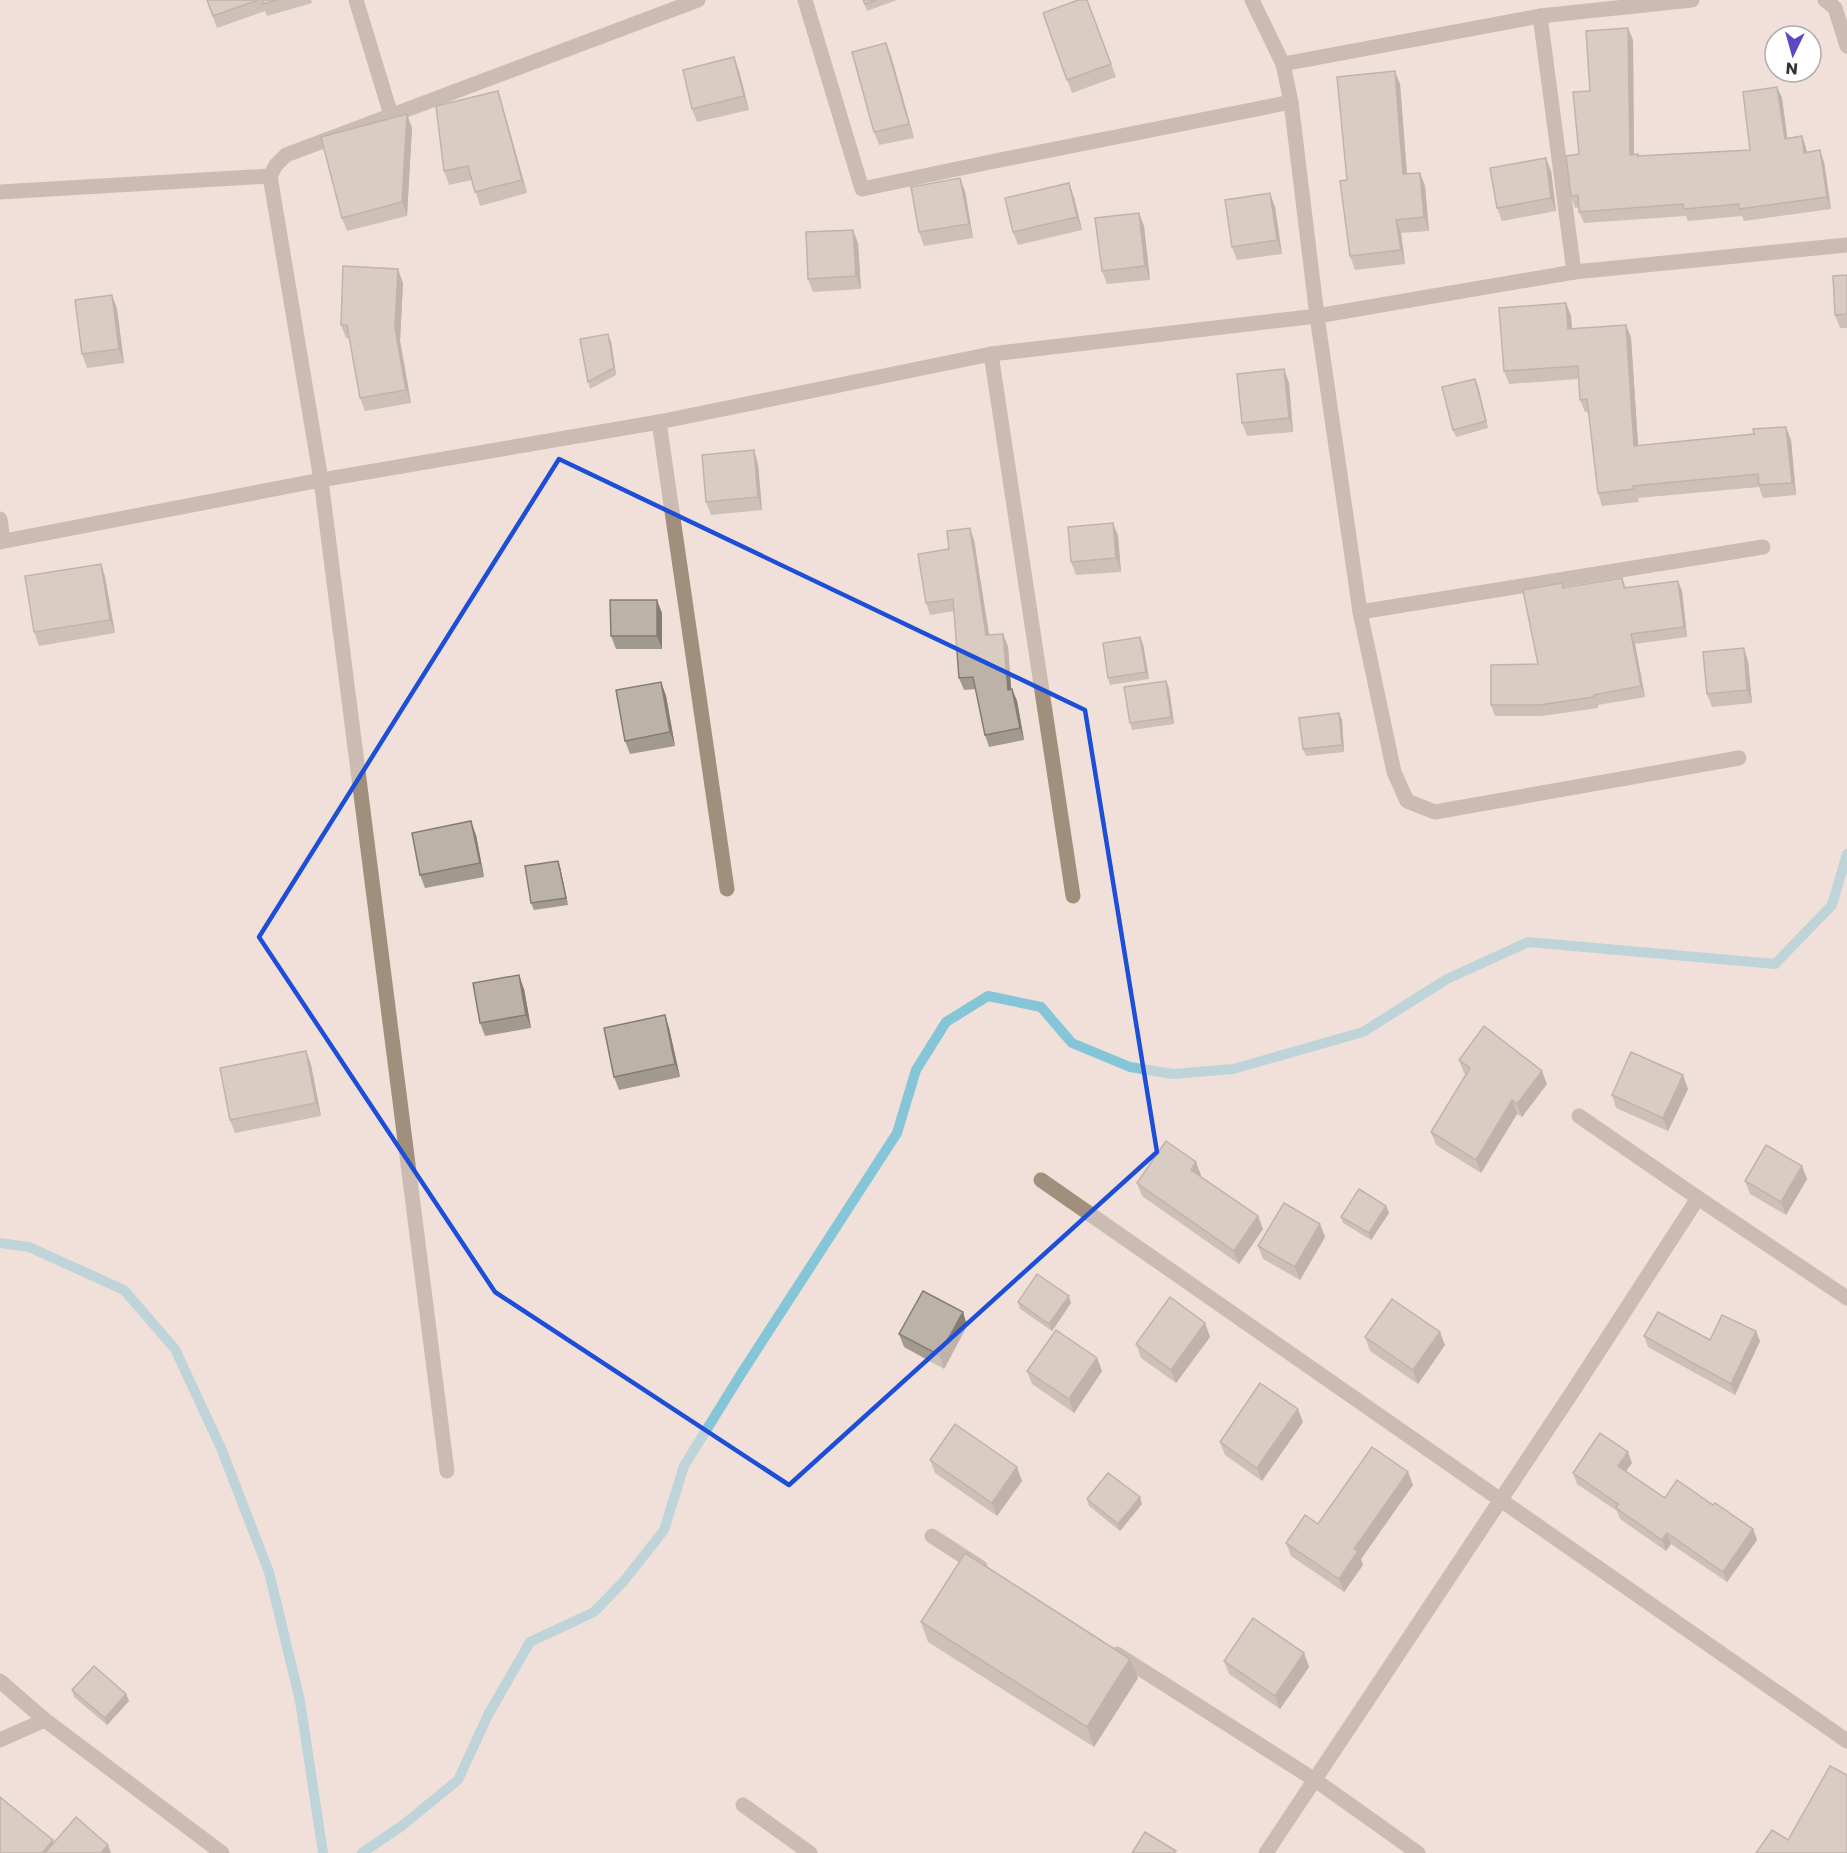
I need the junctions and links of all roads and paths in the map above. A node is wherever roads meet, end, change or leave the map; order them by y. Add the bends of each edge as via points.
1 (356, 0) edge
2 (698, 0) edge
3 (805, 0) edge
4 (1252, 0) edge
5 (1692, 0) edge
6 (1825, 0) edge
7 (1540, 16) junction
8 (1847, 46) edge
9 (1283, 64) junction
10 (1291, 102) junction
11 (391, 115) junction
12 (270, 176) junction
13 (0, 192) edge
14 (1847, 245) edge
15 (1574, 272) junction
16 (1317, 316) junction
17 (991, 354) junction
18 (659, 422) junction
19 (321, 480) junction
20 (0, 519) edge
21 (2, 541) edge
22 (1763, 547) dead end
23 (1360, 612) junction
24 (1739, 758) dead end
25 (727, 889) dead end
26 (1073, 896) dead end
27 (1579, 1116) dead end
28 (1041, 1180) dead end
29 (1698, 1198) junction
30 (1847, 1298) edge
31 (447, 1471) dead end
32 (1500, 1501) junction
33 (932, 1536) dead end
34 (993, 1575) edge
35 (1103, 1646) edge
36 (0, 1681) edge
37 (45, 1720) junction
38 (0, 1740) edge
39 (1847, 1741) edge
40 (1315, 1780) junction
41 (743, 1805) dead end
42 (222, 1853) edge
43 (810, 1853) edge
44 (1266, 1853) edge
45 (1418, 1853) edge

1 - 11 street
2 - 11 street
3 - 10 street via 862,189
4 - 9 street
5 - 7 street
6 - 8 street via 1835,8
7 - 9 street
7 - 15 street
9 - 10 street
10 - 16 street
11 - 12 street via 286,155
12 - 13 street
12 - 19 street
14 - 15 street
15 - 16 street
16 - 17 street
16 - 23 street
17 - 18 street
17 - 26 street
18 - 19 street
18 - 25 street
19 - 21 street
19 - 31 street
20 - 21 street
22 - 23 street
23 - 24 street via 1394,772 1407,801 1435,812
27 - 29 street
28 - 32 street
29 - 30 street
29 - 32 street
32 - 39 street
32 - 40 street
33 - 34 street
35 - 40 street
36 - 37 street
37 - 38 street
37 - 42 street
40 - 44 street
40 - 45 street
41 - 43 street

